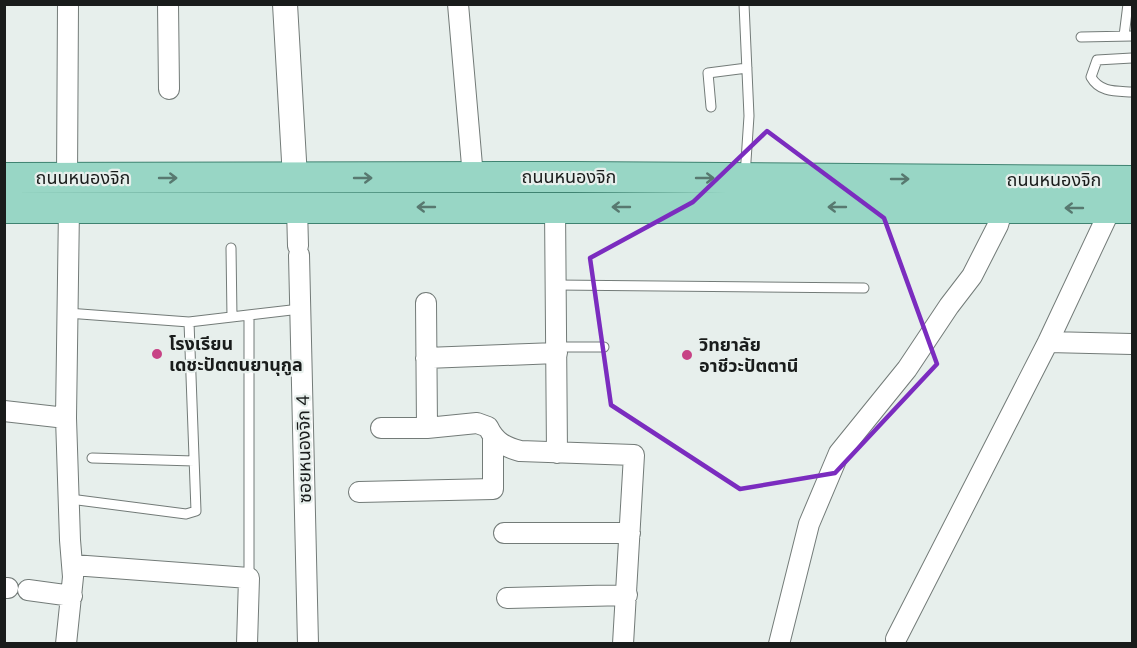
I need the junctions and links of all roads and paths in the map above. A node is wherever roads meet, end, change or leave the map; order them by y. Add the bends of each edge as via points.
1 (69, 4) edge
2 (168, 4) edge
3 (285, 4) edge
4 (458, 4) edge
5 (744, 4) edge
6 (1128, 4) edge
7 (1128, 36) edge
8 (1081, 37) dead end
9 (1132, 58) edge
10 (747, 68) junction
11 (169, 89) dead end
12 (1132, 92) edge
13 (711, 108) dead end
14 (473, 177) junction
15 (4, 178) edge
16 (67, 178) junction
17 (663, 178) junction
18 (744, 178) junction
19 (1132, 181) edge
20 (296, 192) junction
21 (555, 207) junction
22 (660, 207) junction
23 (4, 208) edge
24 (69, 208) junction
25 (1003, 208) junction
26 (1122, 208) edge
27 (231, 248) dead end
28 (556, 285) junction
29 (864, 288) dead end
30 (426, 303) dead end
31 (300, 309) junction
32 (68, 313) junction
33 (249, 315) junction
34 (232, 317) junction
35 (189, 322) junction
36 (1048, 342) junction
37 (1132, 344) edge
38 (604, 348) dead end
39 (557, 350) junction
40 (426, 358) junction
41 (4, 411) edge
42 (66, 418) junction
43 (381, 428) dead end
44 (427, 428) junction
45 (494, 439) junction
46 (557, 453) junction
47 (92, 459) dead end
48 (194, 461) junction
49 (359, 492) dead end
50 (70, 499) junction
51 (504, 533) dead end
52 (630, 533) junction
53 (73, 566) junction
54 (249, 578) junction
55 (14, 589) edge
56 (627, 595) junction
57 (72, 596) junction
58 (507, 597) dead end
59 (896, 639) dead end
60 (66, 644) edge
61 (247, 644) edge
62 (308, 644) edge
63 (623, 644) edge
64 (778, 644) edge

1 - 16 street
2 - 11 street
3 - 20 street
4 - 14 street
5 - 10 lane
6 - 7 lane
7 - 8 lane
9 - 12 lane via 1097,60 1091,77 1095,85 1107,91
10 - 13 lane via 708,73
10 - 18 lane
14 - 17 main road, ถนนหนองจิก
20 -> 14 main road, ถนนหนองจิก
15 - 16 main road, ถนนหนองจิก
16 -> 20 main road, ถนนหนองจิก
17 -> 18 main road, ถนนหนองจิก
17 - 22 main road
18 -> 19 main road, ถนนหนองจิก
21 -> 20 main road, ถนนหนองจิก
20 - 24 main road, ถนนหนองจิก
20 - 31 street, ซอยหนองจิก 4
22 -> 21 main road, ถนนหนองจิก
21 - 28 street
25 -> 22 main road, ถนนหนองจิก
23 - 24 main road, ถนนหนองจิก
24 - 32 street
26 -> 25 main road, ถนนหนองจิก
25 - 64 street via 965,286 907,369 839,453 809,525
26 - 36 street
27 - 34 lane
28 - 29 lane
28 - 39 street
30 - 40 street
31 - 33 lane
31 - 62 street, ซอยหนองจิก 4
32 - 35 lane
32 - 42 street
33 - 34 lane
33 - 54 lane
34 - 35 lane
35 - 48 lane
36 - 37 street
36 - 59 street
38 - 39 lane
39 - 40 street
39 - 46 street
40 - 44 street
41 - 42 street
42 - 50 street
43 - 44 street
44 - 45 street via 477,423 488,427
45 - 46 street via 520,451
45 - 49 street via 494,489
46 - 52 street via 634,456
47 - 48 lane
48 - 50 lane via 196,511 186,514
50 - 53 street
51 - 52 street
52 - 56 street
53 - 54 street
53 - 57 street
54 - 61 street
55 - 57 street
56 - 58 street
56 - 63 street
57 - 60 street

